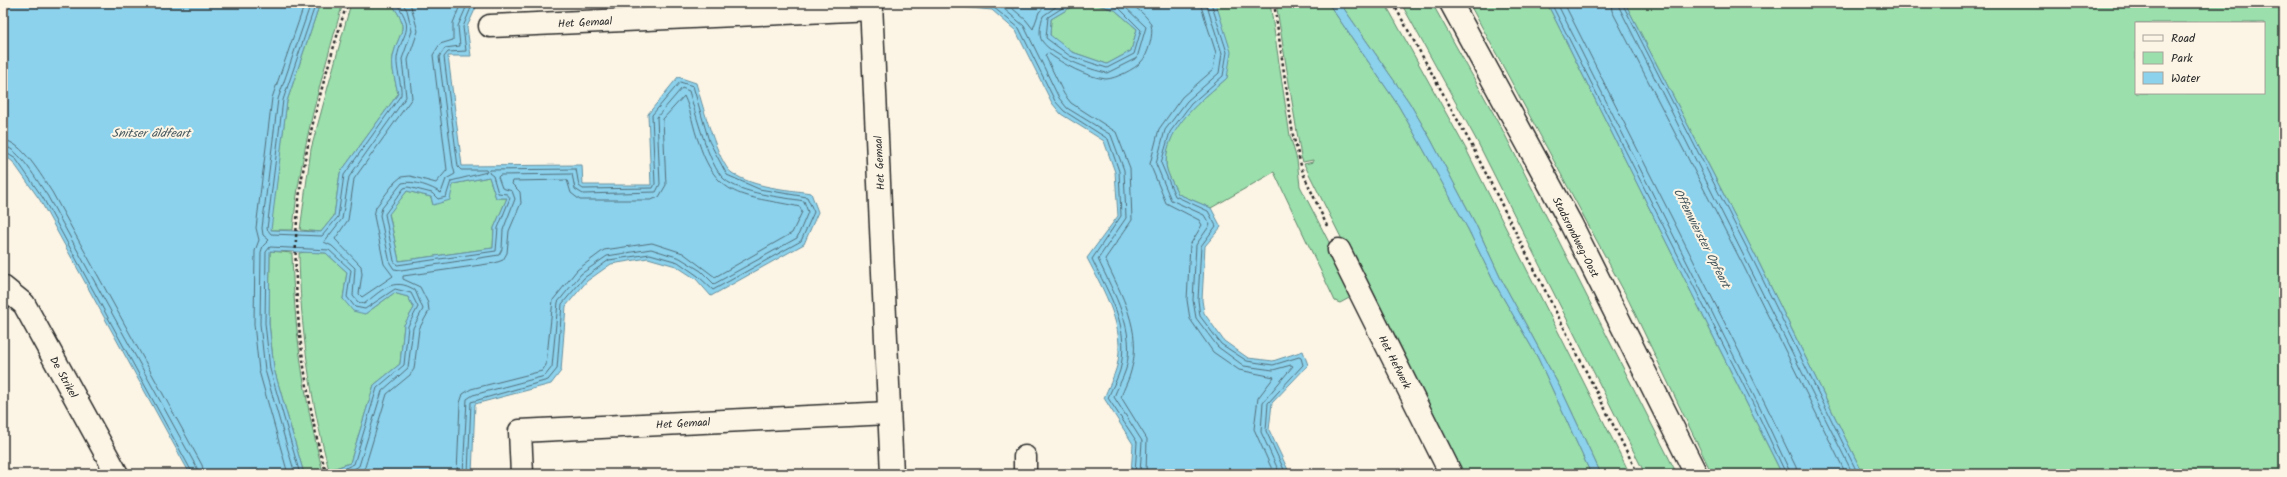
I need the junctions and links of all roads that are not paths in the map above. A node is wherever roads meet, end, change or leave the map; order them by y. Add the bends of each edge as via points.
1 (1451, 3) edge
2 (871, 6) edge
3 (490, 26) dead end
4 (1339, 250) road end
5 (3, 287) edge
6 (889, 413) junction
7 (117, 474) edge
8 (522, 474) edge
9 (892, 474) edge
10 (1451, 474) edge
11 (1696, 474) edge

1 - 11 street, Stadsrondweg-Oost via 1570,224
2 - 3 street, Het Gemaal
2 - 6 street, Het Gemaal
4 - 10 street, Het Hefwerk
5 - 7 street, De Strikel via 24,304
6 - 8 street, Het Gemaal via 520,431
6 - 9 street, Het Gemaal

